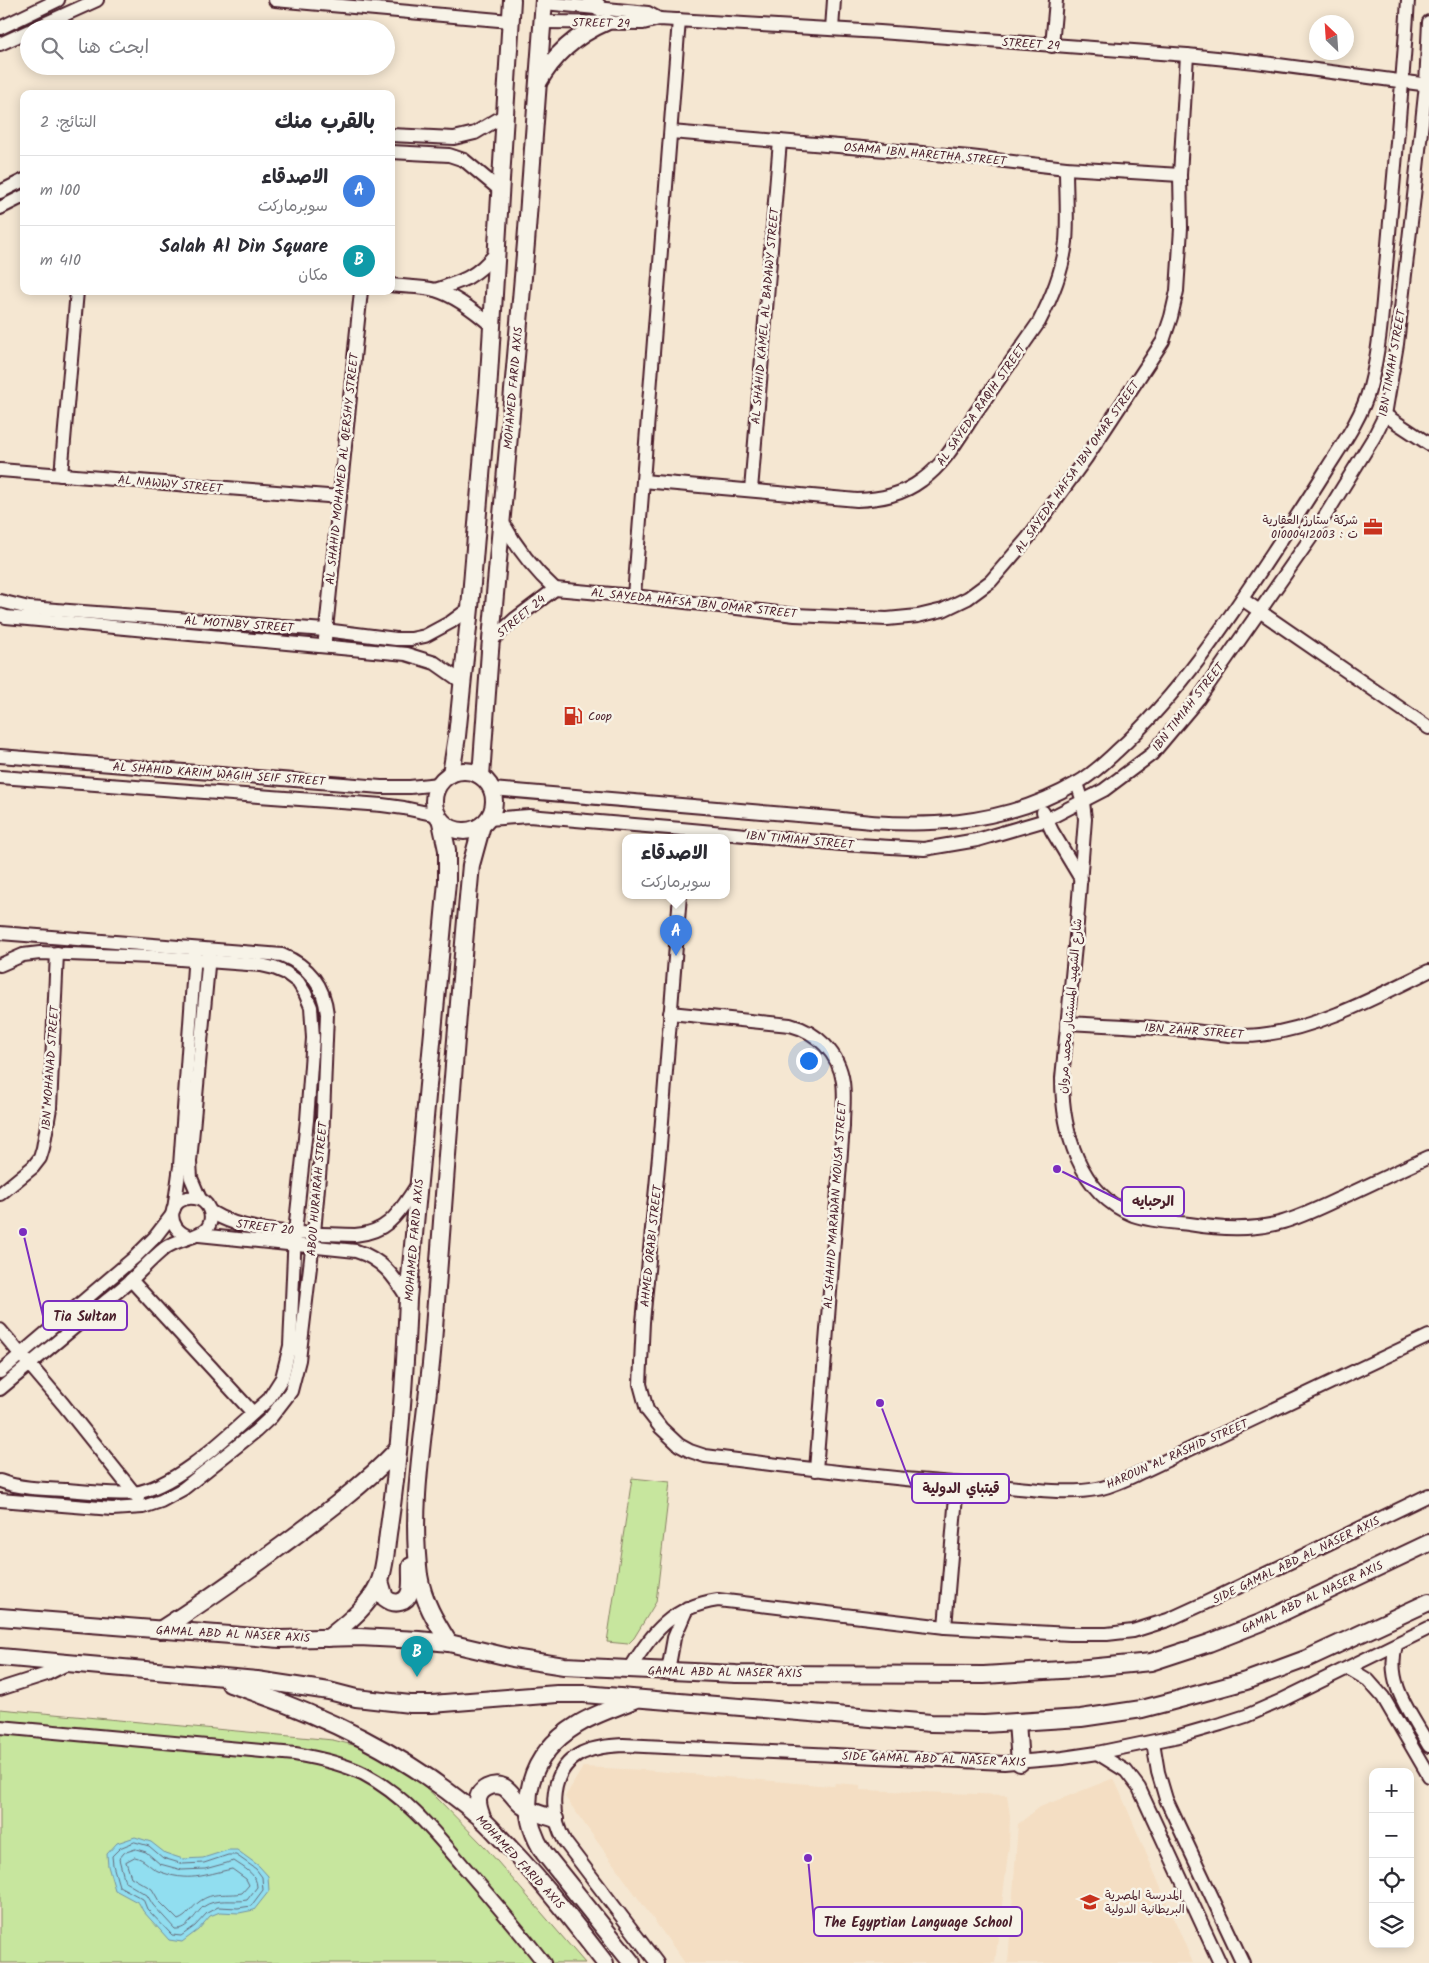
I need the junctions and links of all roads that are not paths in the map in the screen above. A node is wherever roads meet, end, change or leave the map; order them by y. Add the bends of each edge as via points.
1 (58, 0) edge
2 (97, 0) edge
3 (275, 0) edge
4 (512, 0) edge
5 (834, 0) edge
6 (1056, 0) edge
7 (1408, 0) edge
8 (544, 2) edge
9 (599, 10) edge
10 (53, 20) edge
11 (510, 20) junction
12 (680, 20) junction
13 (542, 22) junction
14 (1429, 22) edge
15 (0, 28) edge
16 (832, 29) junction
17 (20, 35) edge
18 (0, 44) edge
19 (1052, 46) junction
20 (1187, 55) junction
21 (1403, 82) junction
22 (537, 85) junction
23 (1428, 85) edge
24 (505, 115) junction
25 (671, 132) junction
26 (395, 135) edge
27 (436, 138) junction
28 (780, 141) junction
29 (395, 152) edge
30 (435, 155) junction
31 (1066, 168) junction
32 (1180, 174) junction
33 (20, 182) edge
34 (500, 190) junction
35 (0, 192) edge
36 (20, 198) edge
37 (0, 208) edge
38 (496, 253) junction
39 (395, 285) edge
40 (435, 290) junction
41 (78, 295) edge
42 (361, 295) edge
43 (492, 326) junction
44 (1366, 398) junction
45 (1386, 410) junction
46 (1352, 426) junction
47 (1374, 437) junction
48 (1429, 444) edge
49 (0, 470) edge
50 (61, 474) junction
51 (643, 481) junction
52 (751, 490) junction
53 (340, 497) junction
54 (502, 521) junction
55 (555, 589) junction
56 (634, 596) junction
57 (1242, 599) junction
58 (0, 601) edge
59 (470, 608) junction
60 (1260, 612) junction
61 (0, 615) edge
62 (325, 630) junction
63 (491, 641) junction
64 (324, 646) junction
65 (462, 682) junction
66 (1429, 728) edge
67 (0, 756) edge
68 (481, 776) junction
69 (0, 777) edge
70 (445, 779) junction
71 (1077, 784) junction
72 (492, 789) junction
73 (1039, 802) junction
74 (1083, 802) junction
75 (439, 818) junction
76 (1046, 820) junction
77 (485, 822) junction
78 (681, 833) edge
79 (696, 834) edge
80 (730, 836) edge
81 (1081, 879) junction
82 (680, 899) edge
83 (0, 933) edge
84 (57, 953) junction
85 (195, 954) junction
86 (209, 956) junction
87 (0, 965) edge
88 (1429, 971) edge
89 (670, 1013) junction
90 (1067, 1022) junction
91 (1429, 1157) edge
92 (418, 1184) junction
93 (0, 1194) edge
94 (200, 1199) junction
95 (173, 1212) junction
96 (211, 1212) junction
97 (295, 1232) junction
98 (314, 1233) junction
99 (195, 1236) junction
100 (295, 1245) junction
101 (313, 1247) junction
102 (131, 1280) junction
103 (408, 1299) junction
104 (0, 1330) edge
105 (1429, 1336) edge
106 (21, 1354) junction
107 (30, 1364) junction
108 (0, 1372) edge
109 (0, 1389) edge
110 (253, 1413) junction
111 (398, 1449) junction
112 (816, 1470) junction
113 (0, 1481) edge
114 (957, 1484) junction
115 (135, 1492) junction
116 (1429, 1495) edge
117 (0, 1500) edge
118 (143, 1507) junction
119 (1429, 1543) edge
120 (418, 1553) junction
121 (380, 1581) junction
122 (1429, 1602) edge
123 (687, 1608) junction
124 (0, 1617) edge
125 (944, 1627) junction
126 (1429, 1628) edge
127 (160, 1630) junction
128 (328, 1638) junction
129 (449, 1643) junction
130 (1396, 1645) junction
131 (0, 1657) edge
132 (67, 1664) junction
133 (1348, 1668) junction
134 (630, 1670) junction
135 (668, 1672) junction
136 (204, 1675) junction
137 (0, 1689) edge
138 (636, 1699) junction
139 (1017, 1722) junction
140 (0, 1727) edge
141 (1153, 1742) junction
142 (1429, 1746) edge
143 (1097, 1752) junction
144 (1020, 1763) junction
145 (1428, 1770) edge
146 (1170, 1808) junction
147 (528, 1810) junction
148 (1152, 1816) junction
149 (555, 1819) junction
150 (483, 1820) junction
151 (544, 1963) edge
152 (605, 1963) edge
153 (632, 1963) edge
154 (657, 1963) edge
155 (1220, 1963) edge
156 (1243, 1963) edge

1 - 15 street
2 - 10 street
3 - 11 street
4 - 11 main road, MOHAMED FARID AXIS
5 - 16 street
6 - 19 street
7 - 21 street, IBN TIMIAH STREET
8 - 9 street, STREET 29
8 - 13 main road, MOHAMED FARID AXIS
9 - 12 street, STREET 29 via 648,13 659,19
9 - 13 street, STREET 29
9 - 22 main road via 582,35 551,62
11 - 24 main road, MOHAMED FARID AXIS
12 - 16 street, STREET 29
12 - 25 street
13 - 22 main road, MOHAMED FARID AXIS
14 - 23 street, IBN TIMIAH STREET
16 - 19 street, STREET 29
17 - 18 street
19 - 20 street, STREET 29
20 - 21 street, STREET 29
20 - 32 street, AL SAYEDA HAFSA IBN OMAR STREET
21 - 23 street, STREET 29
21 - 44 street, IBN TIMIAH STREET via 1380,332
22 - 54 main road, MOHAMED FARID AXIS
23 - 45 street, IBN TIMIAH STREET via 1398,344
24 - 27 street via 474,134
24 - 34 main road, MOHAMED FARID AXIS
25 - 28 street, OSAMA IBN HARETHA STREET
25 - 51 street
26 - 27 street
27 - 30 street
28 - 31 street, OSAMA IBN HARETHA STREET
28 - 52 street, AL SHAHID KAMEL AL BADAWY STREET
29 - 30 street
30 - 34 street via 464,160
31 - 32 street, OSAMA IBN HARETHA STREET
31 - 52 street, AL SAYEDA RAQIH STREET via 1066,242 1050,302 939,465 922,480 881,499 857,500
32 - 56 street, AL SAYEDA HAFSA IBN OMAR STREET via 1177,290 1163,341 1086,458 1028,538 991,581 968,598 943,610 887,619 795,615
33 - 35 street
34 - 38 main road, MOHAMED FARID AXIS
36 - 37 street
38 - 40 street via 483,269 467,279
38 - 43 main road, MOHAMED FARID AXIS
39 - 40 street
40 - 43 street via 476,312
41 - 50 street
42 - 53 street, AL SHAHID MOHAMED AL QERSHY STREET
43 - 59 main road, MOHAMED FARID AXIS
44 - 45 street
44 - 46 street, IBN TIMIAH STREET
45 - 47 street, IBN TIMIAH STREET
45 - 48 street
46 - 47 street
46 - 57 street, IBN TIMIAH STREET
47 - 60 street, IBN TIMIAH STREET via 1320,526
49 - 50 street, AL NAWWY STREET
50 - 53 street, AL NAWWY STREET
51 - 52 street, AL SAYEDA RAQIH STREET
51 - 56 street
53 - 62 street, AL SHAHID MOHAMED AL QERSHY STREET
54 - 55 street, STREET 24 via 520,551
54 - 63 main road, MOHAMED FARID AXIS
55 - 56 street, AL SAYEDA HAFSA IBN OMAR STREET
55 - 63 street, STREET 24
57 - 60 street
57 - 71 street, IBN TIMIAH STREET via 1163,705 1117,752
58 - 62 street, AL MOTNBY STREET via 29,608
59 - 62 street, AL MOTNBY STREET via 437,630 411,639
59 - 65 main road, MOHAMED FARID AXIS
60 - 66 street
60 - 74 street, IBN TIMIAH STREET via 1199,698 1152,754
61 - 64 street, AL MOTNBY STREET
62 - 64 street, AL SHAHID MOHAMED AL QERSHY STREET
63 - 68 main road, MOHAMED FARID AXIS
64 - 65 street, AL MOTNBY STREET via 420,657 435,663
65 - 70 main road, MOHAMED FARID AXIS
67 - 70 street, AL SHAHID KARIM WAGIH SEIF STREET via 381,787 410,787
68 - 70 main road via 461,771
68 - 72 main road
69 - 75 street, AL SHAHID KARIM WAGIH SEIF STREET via 382,805
70 - 75 main road via 433,799
71 - 73 street, IBN TIMIAH STREET
71 - 74 street, شارع الشهيد المستشار محمد مروان
72 - 73 street, IBN TIMIAH STREET via 878,824 920,825 974,820
72 - 77 main road via 494,805
73 - 76 street
74 - 76 street, IBN TIMIAH STREET
74 - 81 street, شارع الشهيد المستشار محمد مروان
75 - 77 main road via 456,830 465,831
75 - 92 main road, MOHAMED FARID AXIS via 447,850 447,882
76 - 80 street, IBN TIMIAH STREET via 976,840 924,849
76 - 81 street
77 - 78 street, IBN TIMIAH STREET via 508,816 529,816
77 - 120 main road via 471,865 433,1346 418,1488
78 - 79 street, IBN TIMIAH STREET
81 - 90 street, شارع الشهيد المستشار محمد مروان
82 - 89 street, AHMED ORABI STREET
83 - 85 street, ABOU HURAIRAH STREET
84 - 85 street, ABOU HURAIRAH STREET
84 - 87 street, ABOU HURAIRAH STREET via 23,955
84 - 93 street, IBN MOHANAD STREET via 50,1108 43,1148 33,1167
85 - 86 street, ABOU HURAIRAH STREET
85 - 95 street via 180,1166
86 - 94 street via 190,1162 191,1178
86 - 97 street, ABOU HURAIRAH STREET via 274,968 298,982 311,1007 307,1120
86 - 98 street, ABOU HURAIRAH STREET via 282,955 295,960 306,968 326,1001 322,1142
88 - 90 street, IBN ZAHR STREET via 1320,1020 1258,1035
89 - 112 street, AHMED ORABI STREET via 643,1322 642,1399 653,1420 690,1451 705,1456
89 - 112 street, AL SHAHID MARAWAN MOUSA STREET via 802,1028 828,1049 840,1070 844,1093 843,1126
90 - 91 street, شارع الشهيد المستشار محمد مروان via 1062,1100 1071,1141 1094,1186 1115,1206 1133,1214 1219,1228 1263,1227 1305,1215
92 - 98 street, STREET 20 via 398,1215 383,1228 355,1235
92 - 103 main road, MOHAMED FARID AXIS
94 - 95 street via 182,1200
94 - 96 street
95 - 99 street via 177,1230 183,1235
95 - 106 street via 135,1257
96 - 97 street, STREET 20 via 241,1226
96 - 99 street via 209,1226
97 - 98 street, STREET 20
97 - 100 street, ABOU HURAIRAH STREET
98 - 101 street, ABOU HURAIRAH STREET
99 - 100 street, STREET 20
99 - 102 street via 181,1239 164,1249
100 - 101 street, STREET 20
100 - 110 street, ABOU HURAIRAH STREET via 290,1346 286,1366 276,1390
101 - 103 street, STREET 20 via 356,1250 373,1257 393,1275
101 - 118 street, ABOU HURAIRAH STREET via 299,1360 291,1391 261,1426 183,1489
102 - 107 street
102 - 110 street
103 - 111 main road, MOHAMED FARID AXIS
104 - 106 street
105 - 114 street, HAROUN AL RASHID STREET via 1111,1486 1070,1491
106 - 107 street
106 - 108 street
107 - 109 street
107 - 115 street
110 - 115 street, ABOU HURAIRAH STREET via 185,1470 156,1486
111 - 121 main road, MOHAMED FARID AXIS
111 - 127 main road via 305,1529
112 - 114 street, HAROUN AL RASHID STREET
113 - 115 street, ABOU HURAIRAH STREET via 37,1488
114 - 125 street
115 - 118 street
116 - 125 street, SIDE GAMAL ABD AL NASER AXIS via 1151,1626 1107,1634
117 - 118 street, ABOU HURAIRAH STREET via 103,1509
119 - 135 main road, GAMAL ABD AL NASER AXIS via 1260,1624 1151,1662 984,1675
120 - 121 main road via 412,1565 410,1591 406,1599 398,1603 388,1601 382,1594
120 - 129 main road via 426,1600
121 - 128 main road, MOHAMED FARID AXIS via 362,1609
122 - 139 main road via 1306,1658 1229,1686 1142,1709 1081,1718
123 - 125 street, SIDE GAMAL ABD AL NASER AXIS via 718,1600
123 - 134 street, SIDE GAMAL ABD AL NASER AXIS via 661,1626 641,1650
123 - 135 street via 674,1638
124 - 127 main road, GAMAL ABD AL NASER AXIS
126 - 130 street, SIDE GAMAL ABD AL NASER AXIS
127 - 128 main road, GAMAL ABD AL NASER AXIS
128 - 129 main road, GAMAL ABD AL NASER AXIS via 395,1638
129 - 134 main road, GAMAL ABD AL NASER AXIS via 548,1664
130 - 133 street, SIDE GAMAL ABD AL NASER AXIS
130 - 142 street via 1392,1665 1396,1686
131 - 132 main road
132 - 136 main road
132 - 137 street
133 - 141 street, SIDE GAMAL ABD AL NASER AXIS via 1246,1716
133 - 145 street via 1368,1680 1383,1697
134 - 135 main road, GAMAL ABD AL NASER AXIS
136 - 138 main road via 265,1681 356,1698 410,1704 557,1694
136 - 150 main road, MOHAMED FARID AXIS via 299,1708 362,1738 418,1769
138 - 139 main road via 952,1724
138 - 147 main road, MOHAMED FARID AXIS via 579,1724 552,1744 533,1774 528,1790
139 - 144 main road
140 - 151 street via 295,1754 346,1766 379,1783 422,1819
141 - 143 street, SIDE GAMAL ABD AL NASER AXIS
141 - 146 street via 1158,1772
143 - 144 street, SIDE GAMAL ABD AL NASER AXIS
143 - 148 street via 1118,1764 1133,1779
144 - 149 street, SIDE GAMAL ABD AL NASER AXIS via 607,1746 582,1753 567,1765 557,1782
146 - 148 street
146 - 156 street
147 - 149 main road
147 - 150 main road via 505,1788 492,1786 483,1790 478,1798
147 - 153 main road, MOHAMED FARID AXIS via 532,1829 542,1849
148 - 155 street
149 - 154 street via 565,1842
150 - 152 main road, MOHAMED FARID AXIS via 555,1899

